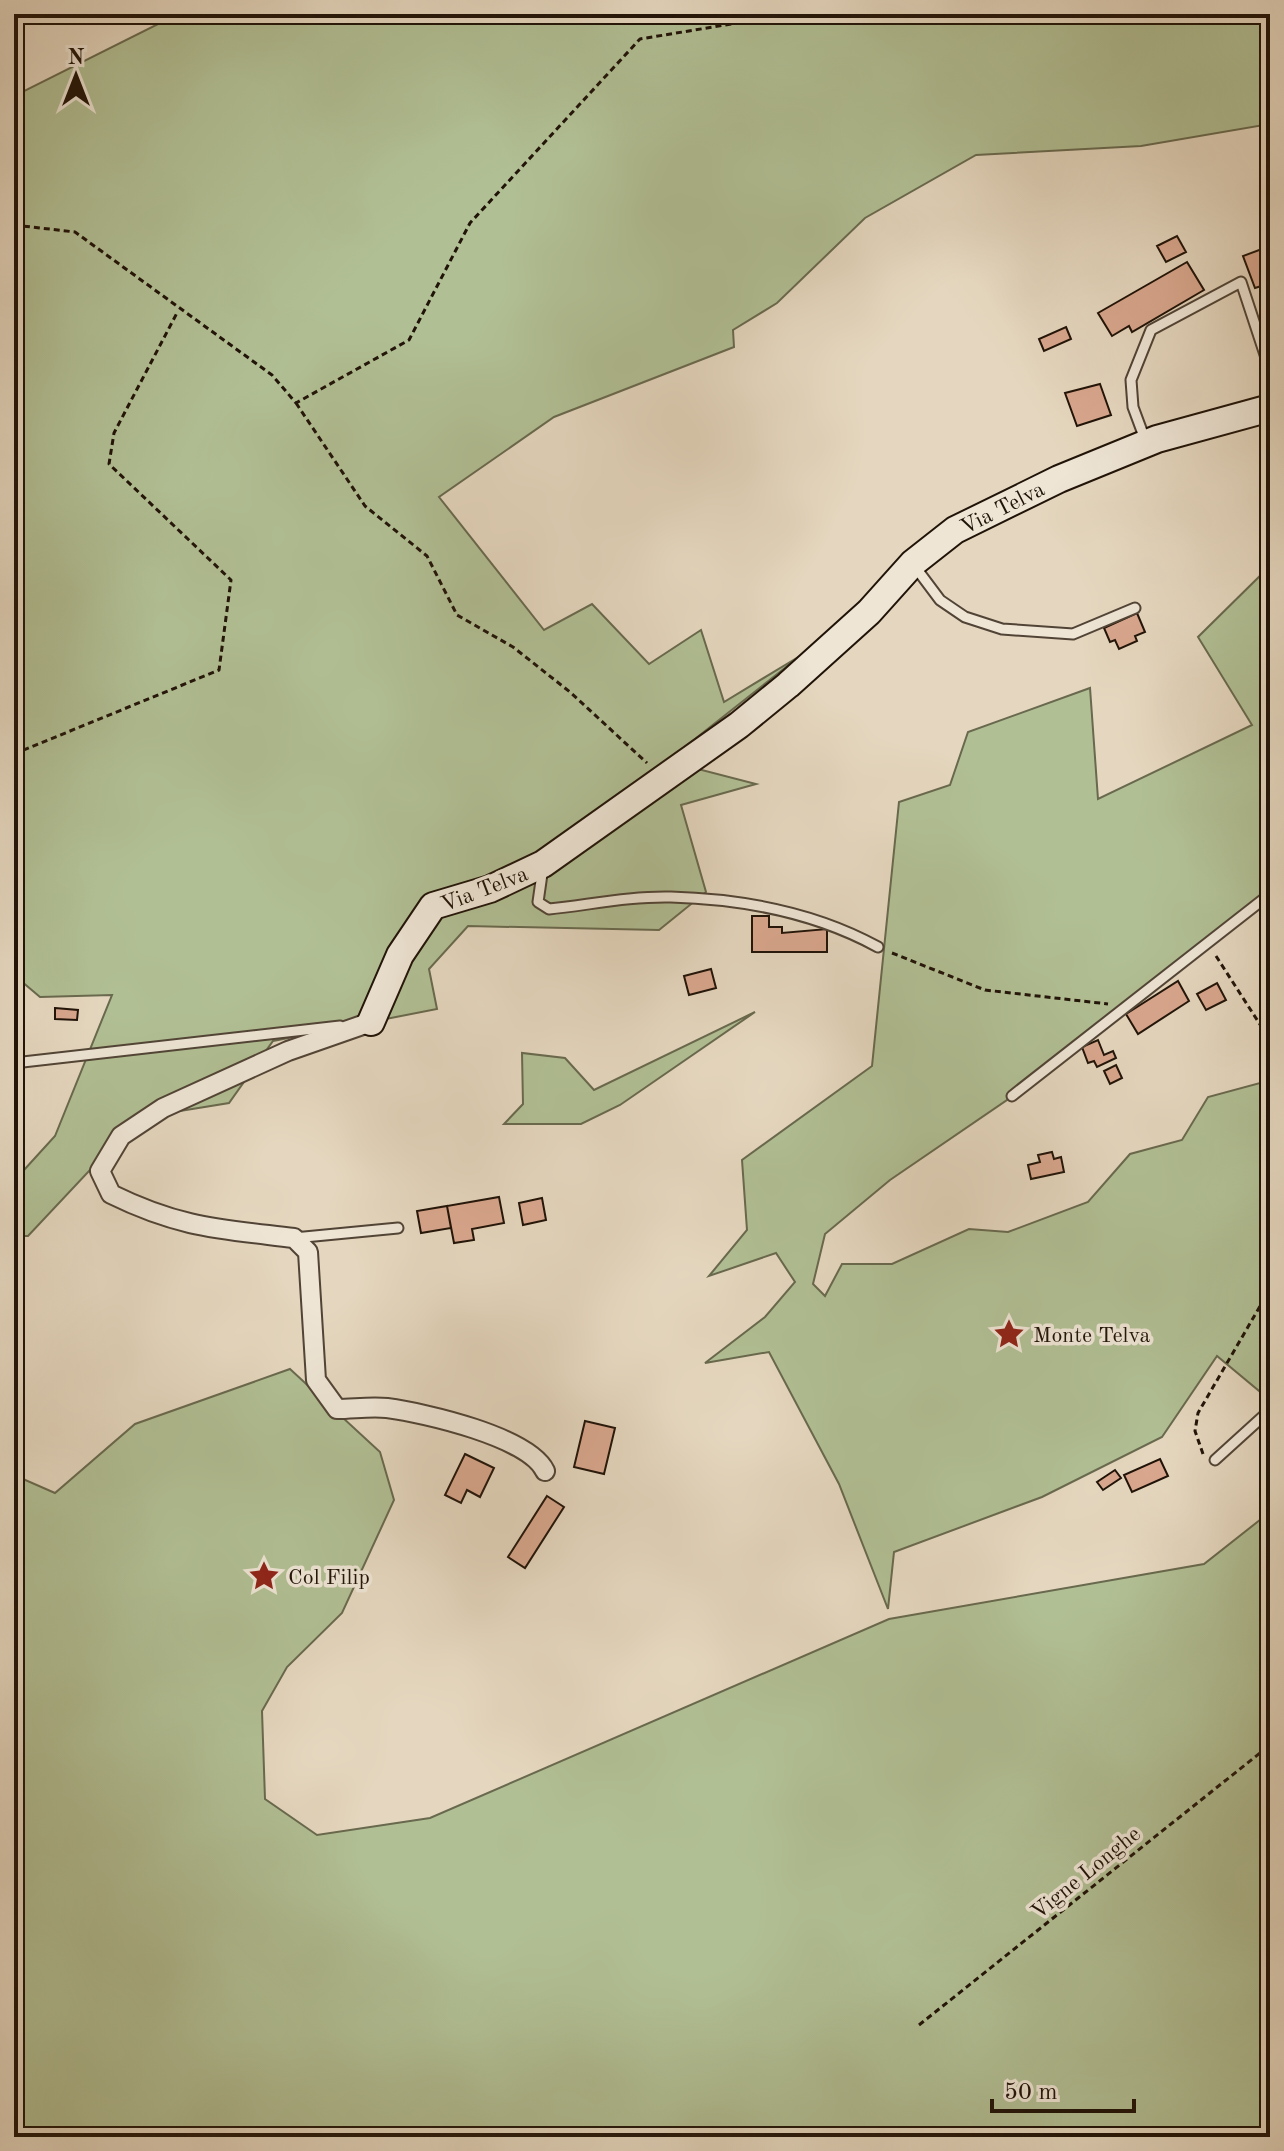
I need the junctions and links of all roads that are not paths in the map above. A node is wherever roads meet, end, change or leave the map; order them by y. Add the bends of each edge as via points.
1 (1270, 370) edge
2 (1270, 408) edge
3 (1147, 444) junction
4 (913, 563) junction
5 (1135, 608) dead end
6 (543, 864) junction
7 (1270, 894) edge
8 (878, 947) road end
9 (371, 1022) junction
10 (14, 1063) edge
11 (1012, 1096) dead end
12 (398, 1228) dead end
13 (294, 1238) junction
14 (1270, 1410) edge
15 (1215, 1460) road end
16 (545, 1471) dead end

1 - 3 lane via 1241,282 1151,330 1131,380 1133,407
2 - 3 street, Via Telva
3 - 4 street, Via Telva via 1059,479 955,530
4 - 5 lane via 940,600 965,617 1002,629 1073,634
4 - 6 street, Via Telva via 869,612 788,685
6 - 8 lane via 538,902 549,909 669,897 753,905 842,928
6 - 9 street, Via Telva via 490,889 433,906 400,955
7 - 11 lane
9 - 10 lane
9 - 13 street via 288,1051 163,1108 121,1136 100,1171 111,1194 172,1221
12 - 13 lane
13 - 16 street via 308,1252 316,1380 337,1409 387,1408 488,1433 539,1458
14 - 15 lane

